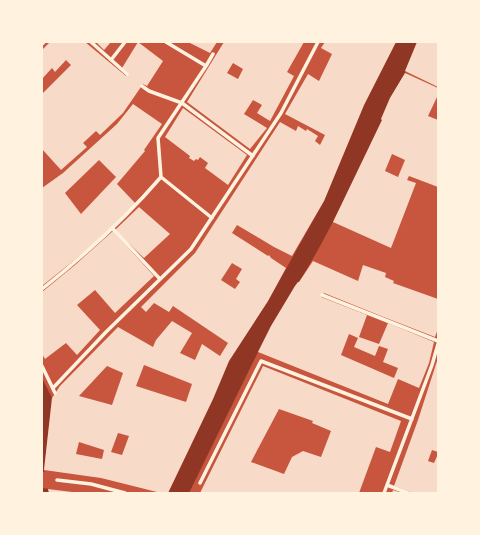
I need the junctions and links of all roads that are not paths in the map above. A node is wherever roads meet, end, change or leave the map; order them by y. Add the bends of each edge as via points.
1 (44, 42) edge
2 (91, 42) edge
3 (125, 42) edge
4 (166, 42) edge
5 (318, 42) edge
6 (42, 44) edge
7 (213, 54) dead end
8 (111, 60) junction
9 (206, 66) junction
10 (127, 74) dead end
11 (142, 86) dead end
12 (183, 104) junction
13 (253, 156) junction
14 (161, 177) junction
15 (212, 218) junction
16 (112, 229) junction
17 (160, 279) junction
18 (42, 289) edge
19 (322, 295) dead end
20 (438, 341) edge
21 (438, 344) edge
22 (42, 366) edge
23 (53, 388) junction
24 (55, 393) dead end
25 (412, 419) junction
26 (57, 480) dead end
27 (200, 483) dead end
28 (387, 485) junction
29 (125, 493) edge
30 (384, 493) edge
31 (408, 493) edge

1 - 6 street
2 - 8 street
3 - 8 street
4 - 9 street
5 - 13 street via 281,114
7 - 9 street
8 - 10 street
9 - 12 street
11 - 12 street
12 - 13 street
12 - 14 street via 158,138
13 - 15 street
14 - 15 street
14 - 16 street via 138,205
15 - 17 street via 191,249
16 - 17 street
16 - 18 street
17 - 23 street
19 - 20 street
21 - 25 street
22 - 23 street
23 - 24 street
25 - 27 street via 261,361
25 - 28 street
26 - 29 street via 91,484
28 - 30 street
28 - 31 street

